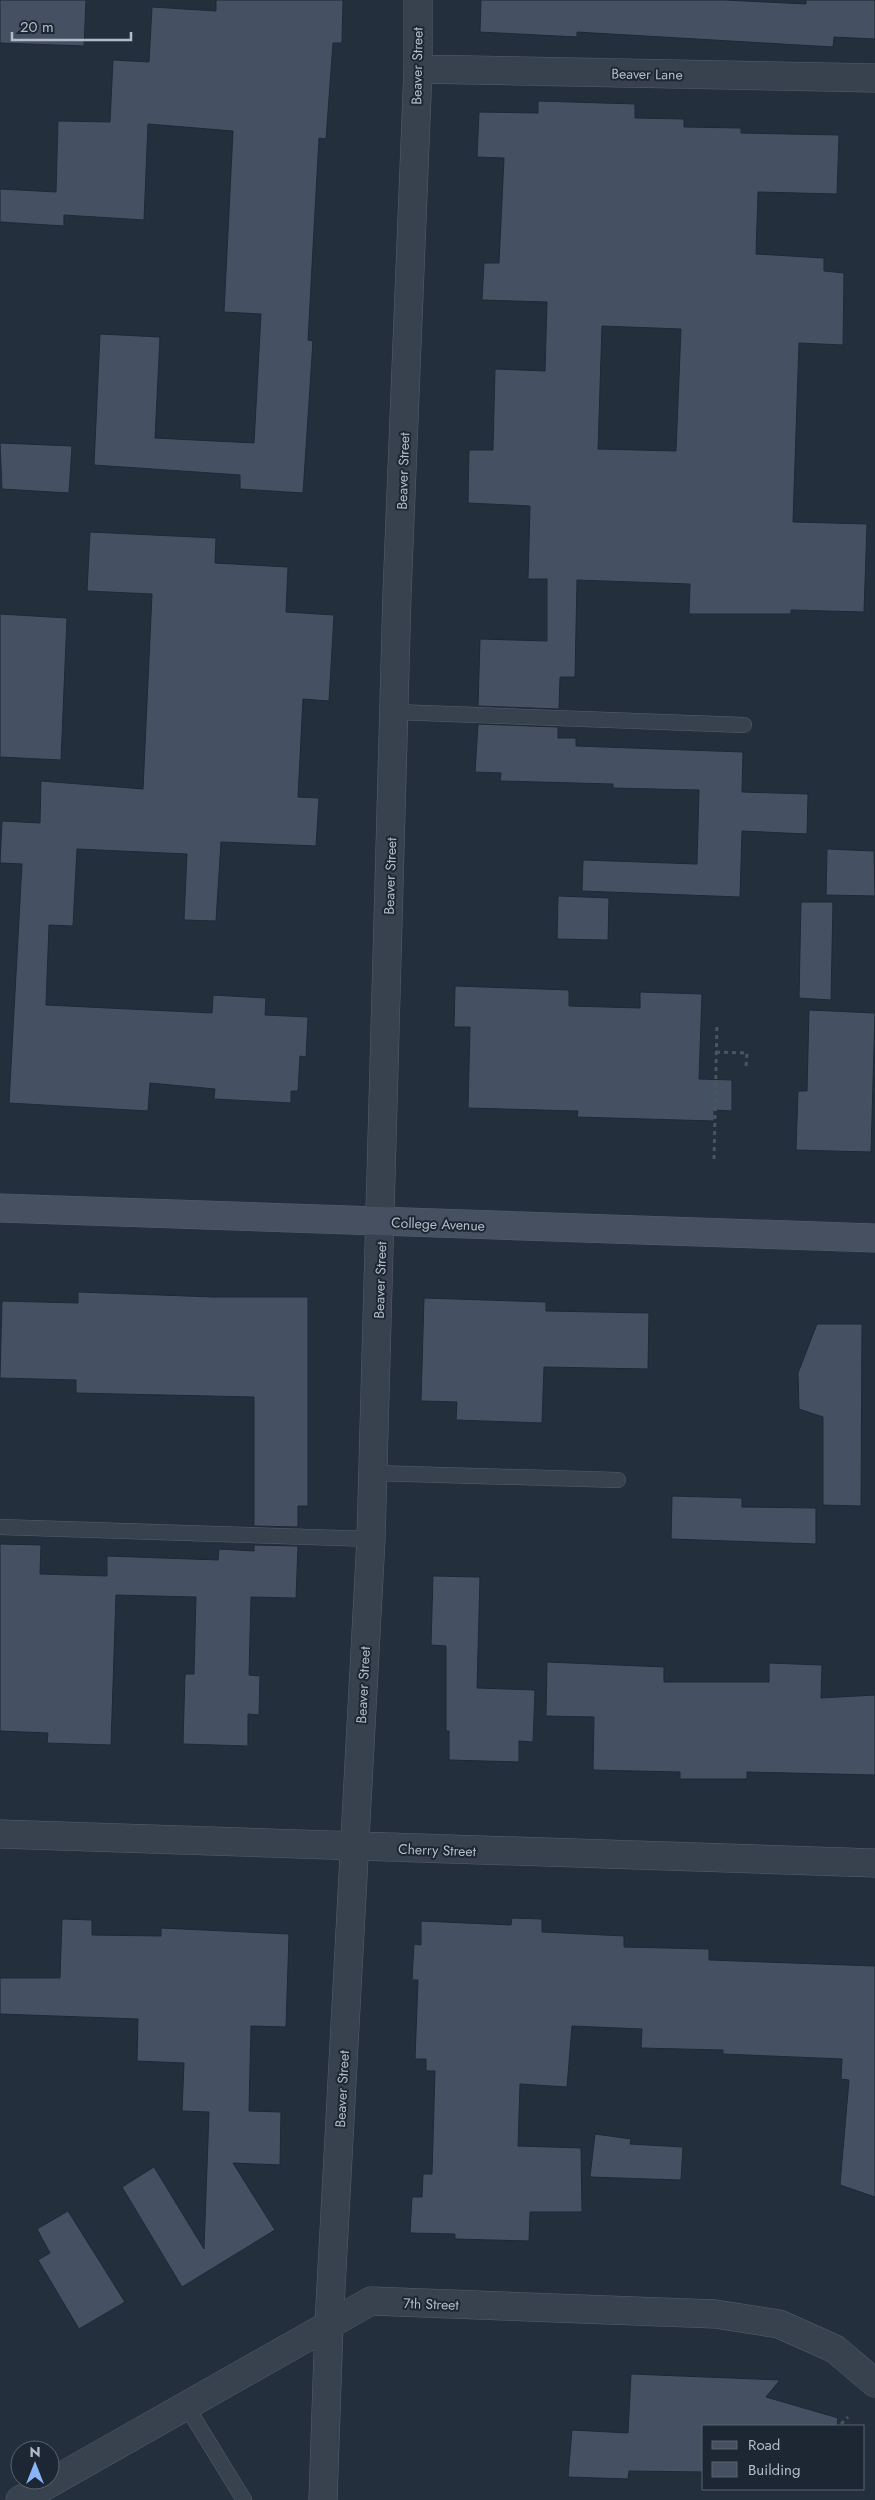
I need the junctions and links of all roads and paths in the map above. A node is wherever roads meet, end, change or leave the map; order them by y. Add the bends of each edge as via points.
1 (418, 0) edge
2 (418, 69) junction
3 (875, 78) edge
4 (395, 712) junction
5 (744, 725) dead end
6 (717, 1023) dead end
7 (716, 1052) junction
8 (746, 1066) dead end
9 (714, 1159) dead end
10 (0, 1208) edge
11 (382, 1222) junction
12 (875, 1238) edge
13 (373, 1473) junction
14 (618, 1480) dead end
15 (0, 1528) edge
16 (371, 1539) junction
17 (0, 1834) edge
18 (354, 1847) junction
19 (875, 1863) edge
20 (329, 2325) junction
21 (875, 2384) edge
22 (187, 2406) junction
23 (848, 2417) dead end
24 (841, 2424) dead end
25 (20, 2500) edge
26 (244, 2500) edge
27 (322, 2500) edge

1 - 2 street, Beaver Street
2 - 3 street, Beaver Lane
2 - 4 street, Beaver Street
4 - 5 lane
4 - 11 street, Beaver Street
6 - 7 path
7 - 8 path via 747,1053
7 - 9 path
10 - 11 main road, College Avenue
11 - 12 main road, College Avenue
11 - 13 street, Beaver Street
13 - 14 lane
13 - 16 street, Beaver Street
15 - 16 lane
16 - 18 street, Beaver Street
17 - 18 street, Cherry Street
18 - 19 street, Cherry Street
18 - 20 street, Beaver Street
20 - 21 street, 7th Street via 371,2302 715,2314 779,2324 835,2349
20 - 22 street, 7th Street
20 - 27 street, Beaver Street
22 - 25 street, 7th Street
22 - 26 lane
23 - 24 path

